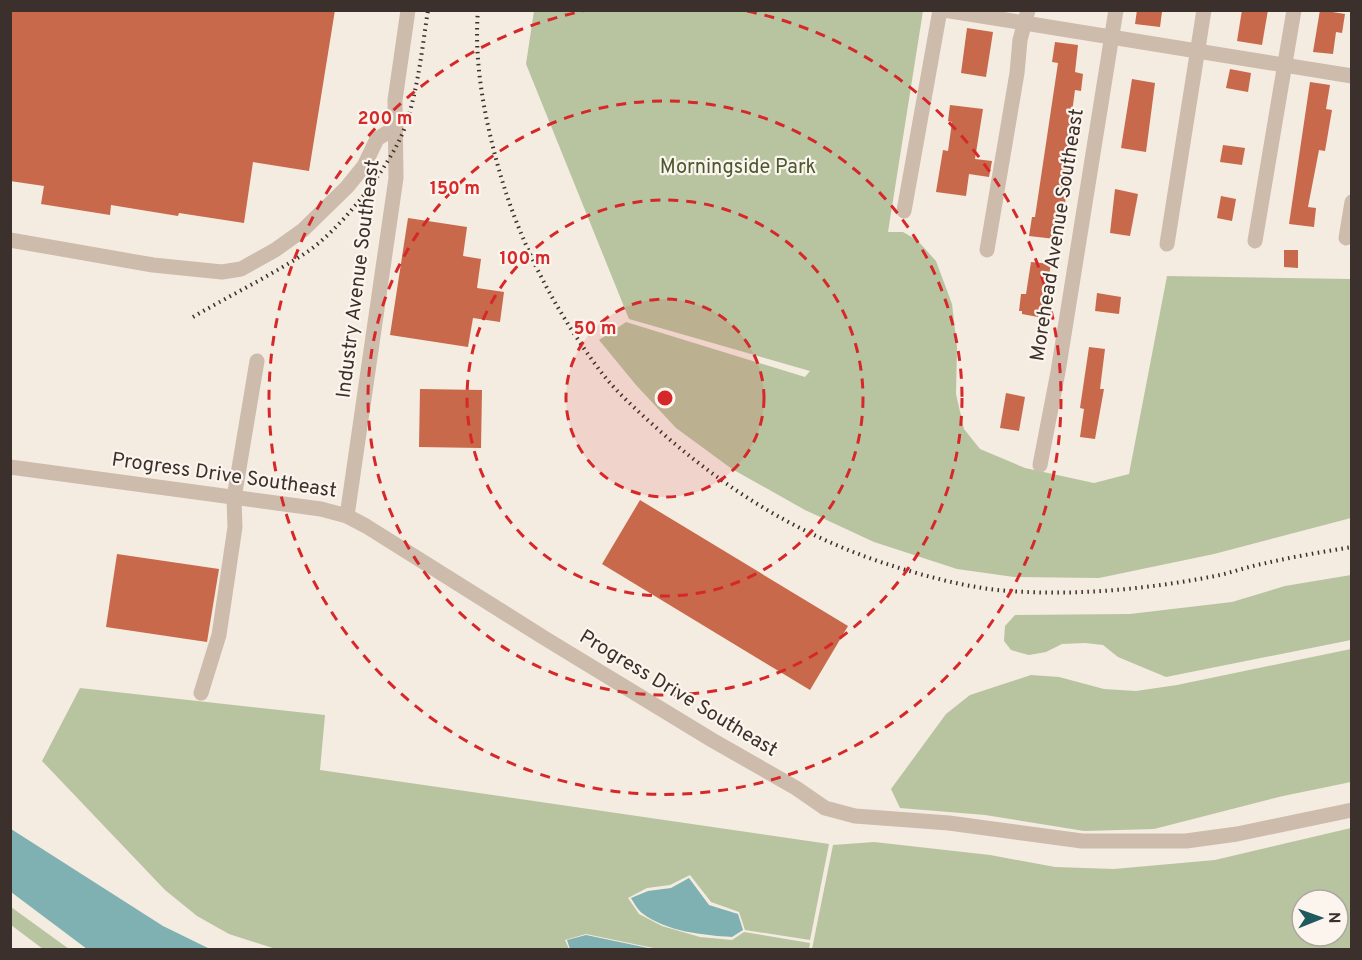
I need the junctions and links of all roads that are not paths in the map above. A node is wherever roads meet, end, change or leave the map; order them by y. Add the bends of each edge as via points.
1 (408, 10) edge
2 (940, 10) edge
3 (944, 10) edge
4 (1116, 10) edge
5 (1204, 10) edge
6 (1294, 10) edge
7 (1026, 17) edge
8 (1111, 37) junction
9 (1198, 51) junction
10 (1284, 64) junction
11 (1352, 76) edge
12 (396, 127) junction
13 (1352, 202) edge
14 (904, 212) dead end
15 (1346, 238) dead end
16 (10, 240) edge
17 (1255, 241) dead end
18 (1167, 244) dead end
19 (987, 250) dead end
20 (256, 361) dead end
21 (1040, 465) dead end
22 (10, 467) edge
23 (234, 498) junction
24 (347, 516) junction
25 (201, 693) dead end
26 (1352, 810) edge

1 - 12 street, Industry Avenue Southeast via 395,100
2 - 14 street
3 - 7 street
4 - 8 street, Morehead Avenue Southeast
5 - 9 street
6 - 10 street
7 - 8 street
7 - 19 street
8 - 9 street
8 - 21 street, Morehead Avenue Southeast
9 - 10 street
9 - 18 street
10 - 11 street
10 - 17 street
12 - 16 street via 377,139 364,166 347,188 312,223 241,269 222,272 153,264
12 - 24 street, Industry Avenue Southeast via 396,178
13 - 15 street
20 - 23 street
22 - 23 street, Progress Drive Southeast
23 - 24 street, Progress Drive Southeast
23 - 25 street via 235,526 219,635
24 - 26 street, Progress Drive Southeast via 825,808 855,816 949,823 1082,841 1186,842

